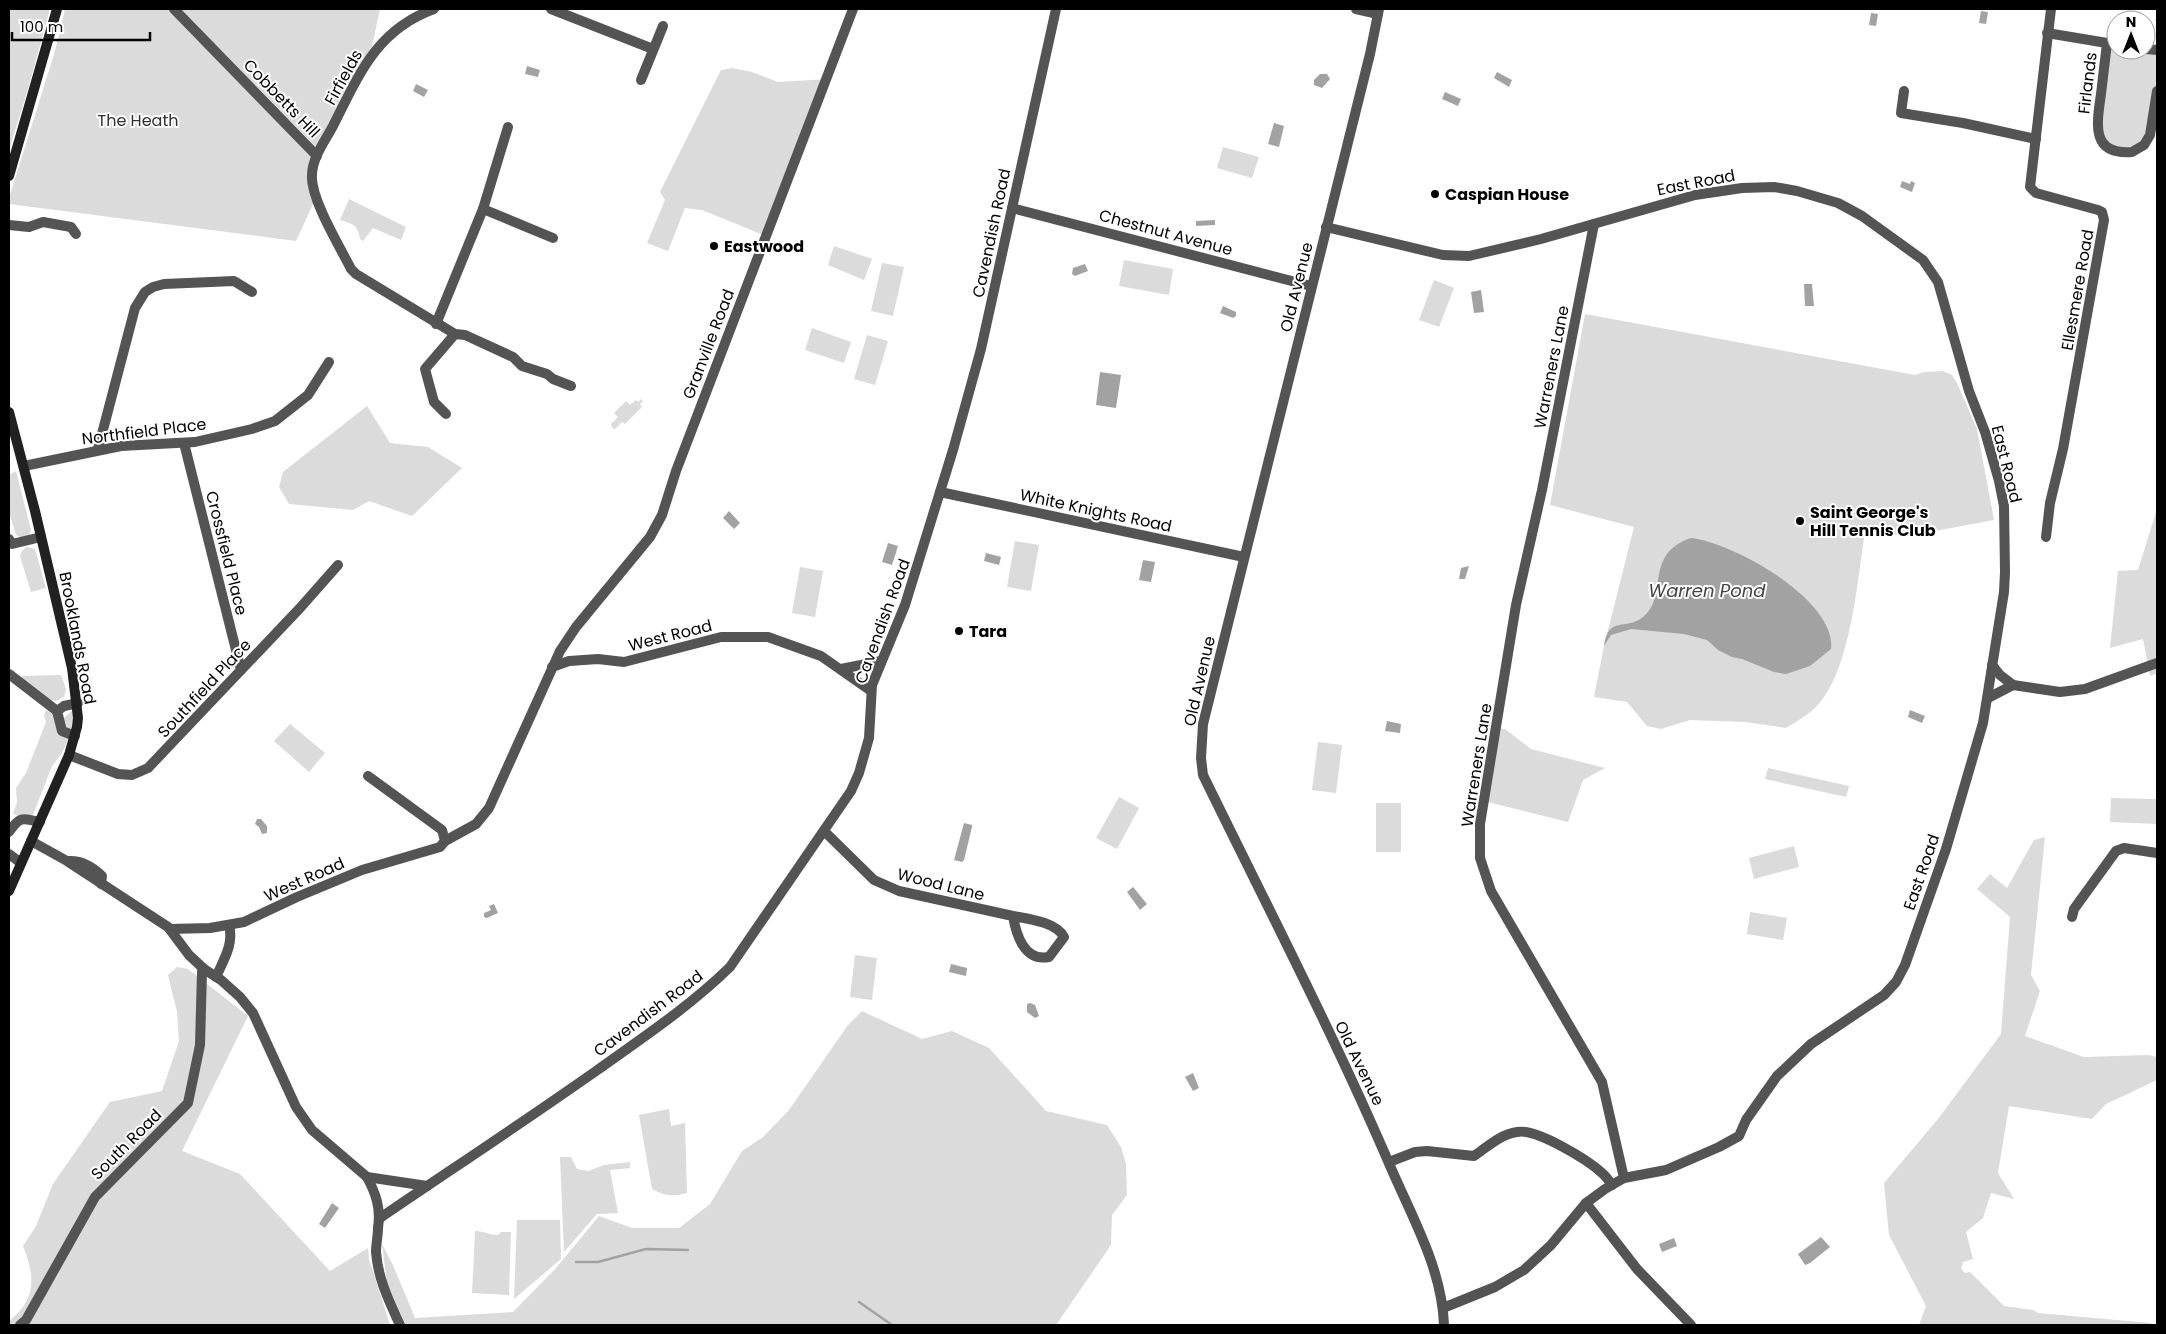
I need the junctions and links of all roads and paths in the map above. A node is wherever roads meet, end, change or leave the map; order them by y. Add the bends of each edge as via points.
1 (57, 9) edge
2 (174, 9) edge
3 (434, 9) edge
4 (551, 9) edge
5 (853, 9) edge
6 (1056, 9) edge
7 (1356, 9) edge
8 (2051, 9) edge
9 (1378, 11) edge
10 (663, 26) dead end
11 (2047, 33) junction
12 (2106, 43) edge
13 (653, 49) junction
14 (2109, 60) edge
15 (641, 80) dead end
16 (1904, 91) dead end
17 (2157, 91) edge
18 (508, 127) dead end
19 (2036, 139) junction
20 (317, 156) junction
21 (9, 176) edge
22 (1012, 208) junction
23 (483, 209) junction
24 (1594, 224) junction
25 (9, 225) edge
26 (1326, 227) junction
27 (76, 234) dead end
28 (553, 238) dead end
29 (1311, 286) junction
30 (252, 292) dead end
31 (436, 324) junction
32 (454, 334) junction
33 (329, 362) dead end
34 (571, 386) dead end
35 (9, 412) edge
36 (439, 412) dead end
37 (184, 443) junction
38 (98, 449) junction
39 (24, 466) junction
40 (940, 492) junction
41 (41, 537) junction
42 (2046, 537) dead end
43 (11, 545) edge
44 (1244, 558) junction
45 (338, 565) dead end
46 (881, 660) junction
47 (1992, 664) junction
48 (2157, 664) edge
49 (552, 667) junction
50 (841, 669) junction
51 (241, 670) junction
52 (9, 674) edge
53 (2013, 685) junction
54 (872, 691) junction
55 (1988, 698) junction
56 (78, 703) junction
57 (57, 711) junction
58 (75, 736) junction
59 (69, 754) junction
60 (368, 776) dead end
61 (40, 822) junction
62 (824, 831) junction
63 (9, 832) edge
64 (31, 841) junction
65 (446, 841) junction
66 (2157, 853) edge
67 (9, 854) edge
68 (21, 862) junction
69 (9, 891) edge
70 (1013, 916) junction
71 (2072, 917) dead end
72 (229, 925) junction
73 (170, 929) junction
74 (204, 969) junction
75 (216, 977) junction
76 (1389, 1162) junction
77 (367, 1177) junction
78 (1624, 1178) junction
79 (1612, 1185) junction
80 (427, 1186) junction
81 (1586, 1203) junction
82 (380, 1218) junction
83 (1443, 1308) junction
84 (20, 1325) edge
85 (400, 1325) edge
86 (1444, 1325) edge
87 (1691, 1325) edge

1 - 21 main road
2 - 20 street, Cobbetts Hill
3 - 20 street, Firfields via 417,15 390,35 369,57
4 - 13 street
5 - 49 street, Granville Road via 662,515 650,537 576,627
6 - 22 street, Cavendish Road
7 - 9 street
8 - 11 street, Ellesmere Road
9 - 26 street, Old Avenue
10 - 13 street
11 - 12 street, Firlands
11 - 19 street, Ellesmere Road
13 - 15 street
14 - 17 street, Firlands via 2097,125 2100,139 2112,151 2132,152 2144,145 2150,135
16 - 19 street via 1901,113
18 - 23 street
19 - 42 street, Ellesmere Road via 2030,177 2032,190 2098,210 2104,220
20 - 31 street, Cobbetts Hill via 312,175 315,192 351,270
22 - 29 street, Chestnut Avenue
22 - 40 street, Cavendish Road via 981,349
23 - 28 street
23 - 31 street
24 - 26 street, East Road via 1469,256 1444,255
24 - 47 street, East Road via 1695,195 1774,187 1838,203 1862,216 1923,260 1938,282 2001,490 2005,534 2004,592
24 - 78 street, Warreners Lane via 1507,658 1480,824 1480,858 1491,891 1602,1082
25 - 27 street via 29,227 43,222 72,227
26 - 29 street, Old Avenue
29 - 44 street, Old Avenue
30 - 38 street via 234,281 164,284 145,292 135,308
31 - 32 street, Cobbetts Hill
32 - 34 street, Cobbetts Hill via 465,335 513,357 522,366
32 - 36 street via 425,369
33 - 37 street, Northfield Place via 308,395 275,421
35 - 39 main road, Brooklands Road
37 - 38 street, Northfield Place via 148,443
37 - 51 street, Crossfield Place
38 - 39 street, Northfield Place
39 - 41 main road, Brooklands Road
40 - 44 street, White Knights Road
40 - 46 street, Cavendish Road via 905,606
41 - 43 street
41 - 56 main road, Brooklands Road
44 - 76 street, Old Avenue via 1203,724 1203,775
45 - 51 street, Southfield Place
46 - 50 street
46 - 54 street, Cavendish Road
47 - 53 street
47 - 55 street, East Road
48 - 53 street via 2076,691 2060,692
49 - 50 street, West Road via 569,661 598,659 624,662 721,637 751,635 787,642 821,656
49 - 65 street, West Road via 489,808 476,824
50 - 54 street, West Road
51 - 59 street, Southfield Place via 148,768 132,775 118,774
52 - 57 street
53 - 55 street
54 - 62 street, Cavendish Road via 869,738 859,773
55 - 78 street, East Road via 1946,850 1896,982 1884,996 1811,1044 1794,1059 1760,1097 1739,1136 1666,1170
56 - 57 street
56 - 58 main road, Brooklands Road
57 - 58 street via 62,731
58 - 59 main road, Brooklands Road
59 - 61 main road, Brooklands Road
60 - 65 street via 434,822
61 - 63 street via 22,818
61 - 64 main road, Brooklands Road
62 - 70 street, Wood Lane via 874,880 899,891
62 - 80 street, Cavendish Road via 730,967 714,983 683,1010
64 - 68 main road, Brooklands Road
64 - 73 street
65 - 72 street, West Road via 440,848 362,870 244,922
66 - 71 street via 2124,848 2116,851 2074,909
67 - 68 street
68 - 69 main road, Brooklands Road
70 - 70 street, Wood Lane via 1019,942 1037,957 1049,957 1064,937 1062,932 1044,923
72 - 73 street, West Road
72 - 75 street via 232,936 229,949
73 - 74 street
74 - 75 street
74 - 84 street, South Road via 200,1045 188,1103 95,1197 26,1320
75 - 77 street via 253,1013 304,1120
76 - 79 street via 1427,1151 1474,1156 1507,1134 1519,1131 1545,1138 1565,1149 1603,1174
76 - 83 street, Old Avenue via 1437,1275
77 - 80 street
77 - 82 street via 376,1194
78 - 79 street
79 - 81 street
80 - 82 street, Cavendish Road
81 - 83 street via 1551,1245 1524,1270
81 - 87 street via 1637,1269
82 - 85 street via 376,1250 380,1275
83 - 86 street, Old Avenue

